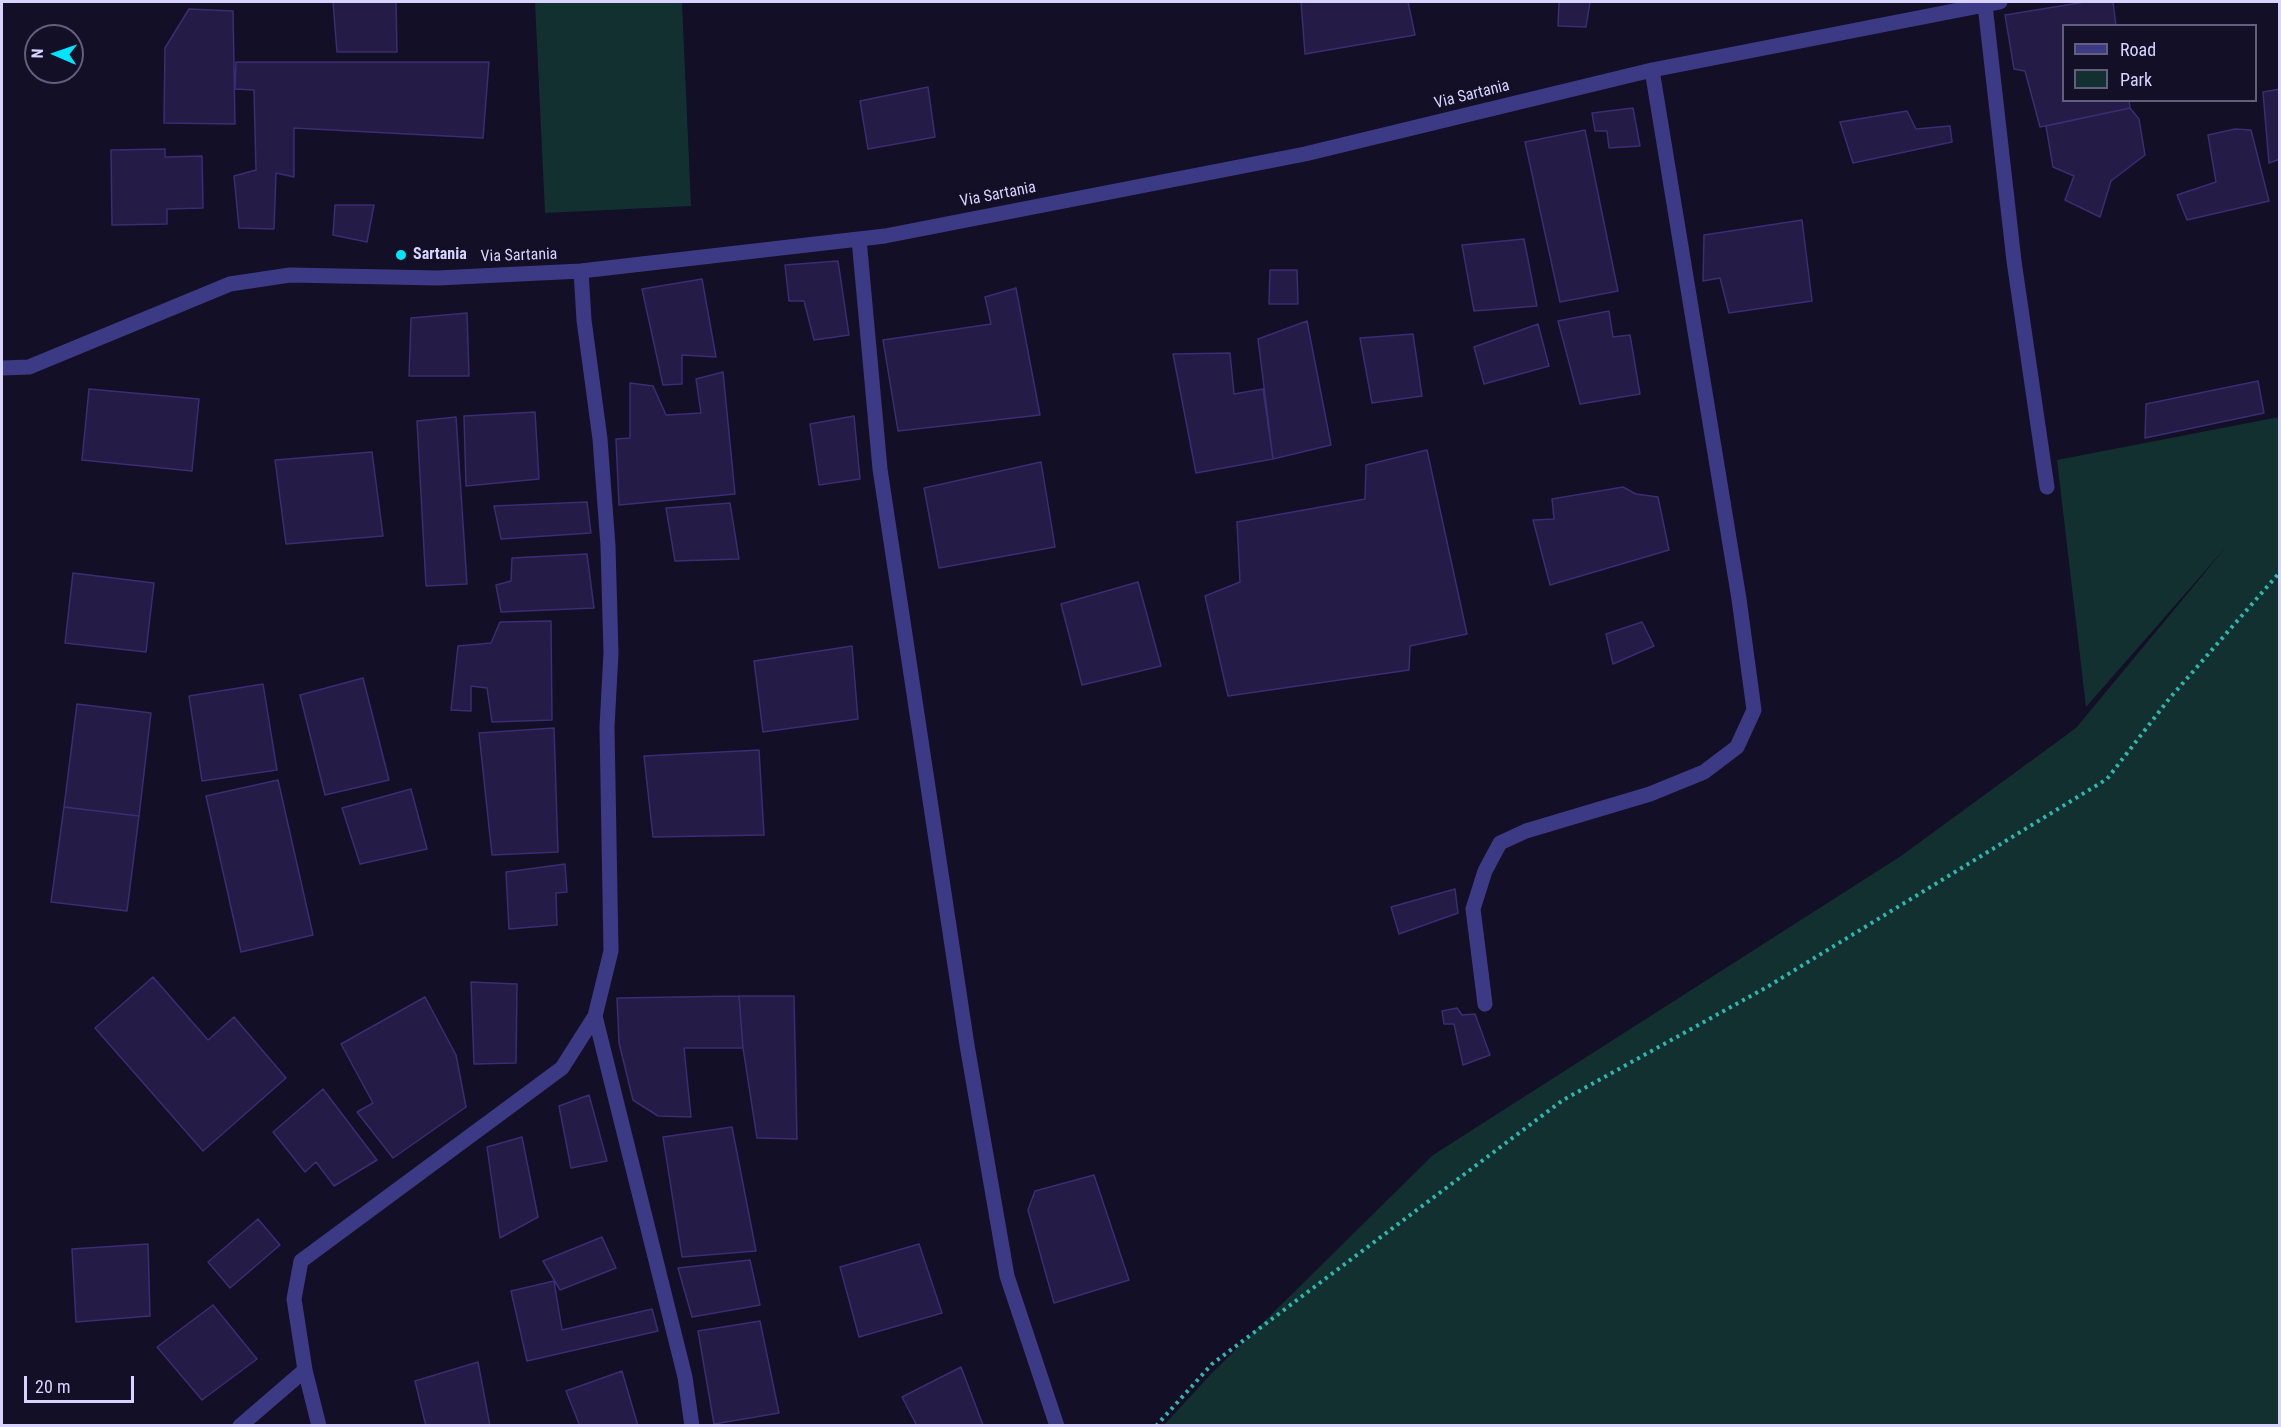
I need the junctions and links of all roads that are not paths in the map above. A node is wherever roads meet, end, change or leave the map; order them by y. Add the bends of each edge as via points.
1 (1993, 3) edge
2 (1652, 70) junction
3 (859, 238) junction
4 (580, 272) junction
5 (2, 368) edge
6 (2046, 487) dead end
7 (1485, 1004) dead end
8 (595, 1016) junction
9 (305, 1370) junction
10 (240, 1425) edge
11 (319, 1425) edge
12 (692, 1425) edge
13 (1057, 1425) edge

1 - 2 street, Via Sartania
1 - 6 street via 2013,261
2 - 3 street, Via Sartania via 1305,154
2 - 7 street via 1754,710 1737,747 1704,772 1650,794 1526,831 1500,843 1485,871 1473,909
3 - 4 street, Via Sartania
3 - 13 street via 880,469 967,1045 1007,1276
4 - 5 street, Via Sartania via 438,278 290,275 230,284 29,367
4 - 8 street via 600,439 610,629 607,739 611,951
8 - 9 street via 562,1068 301,1261 294,1299
8 - 12 street via 685,1377
9 - 10 street
9 - 11 street

